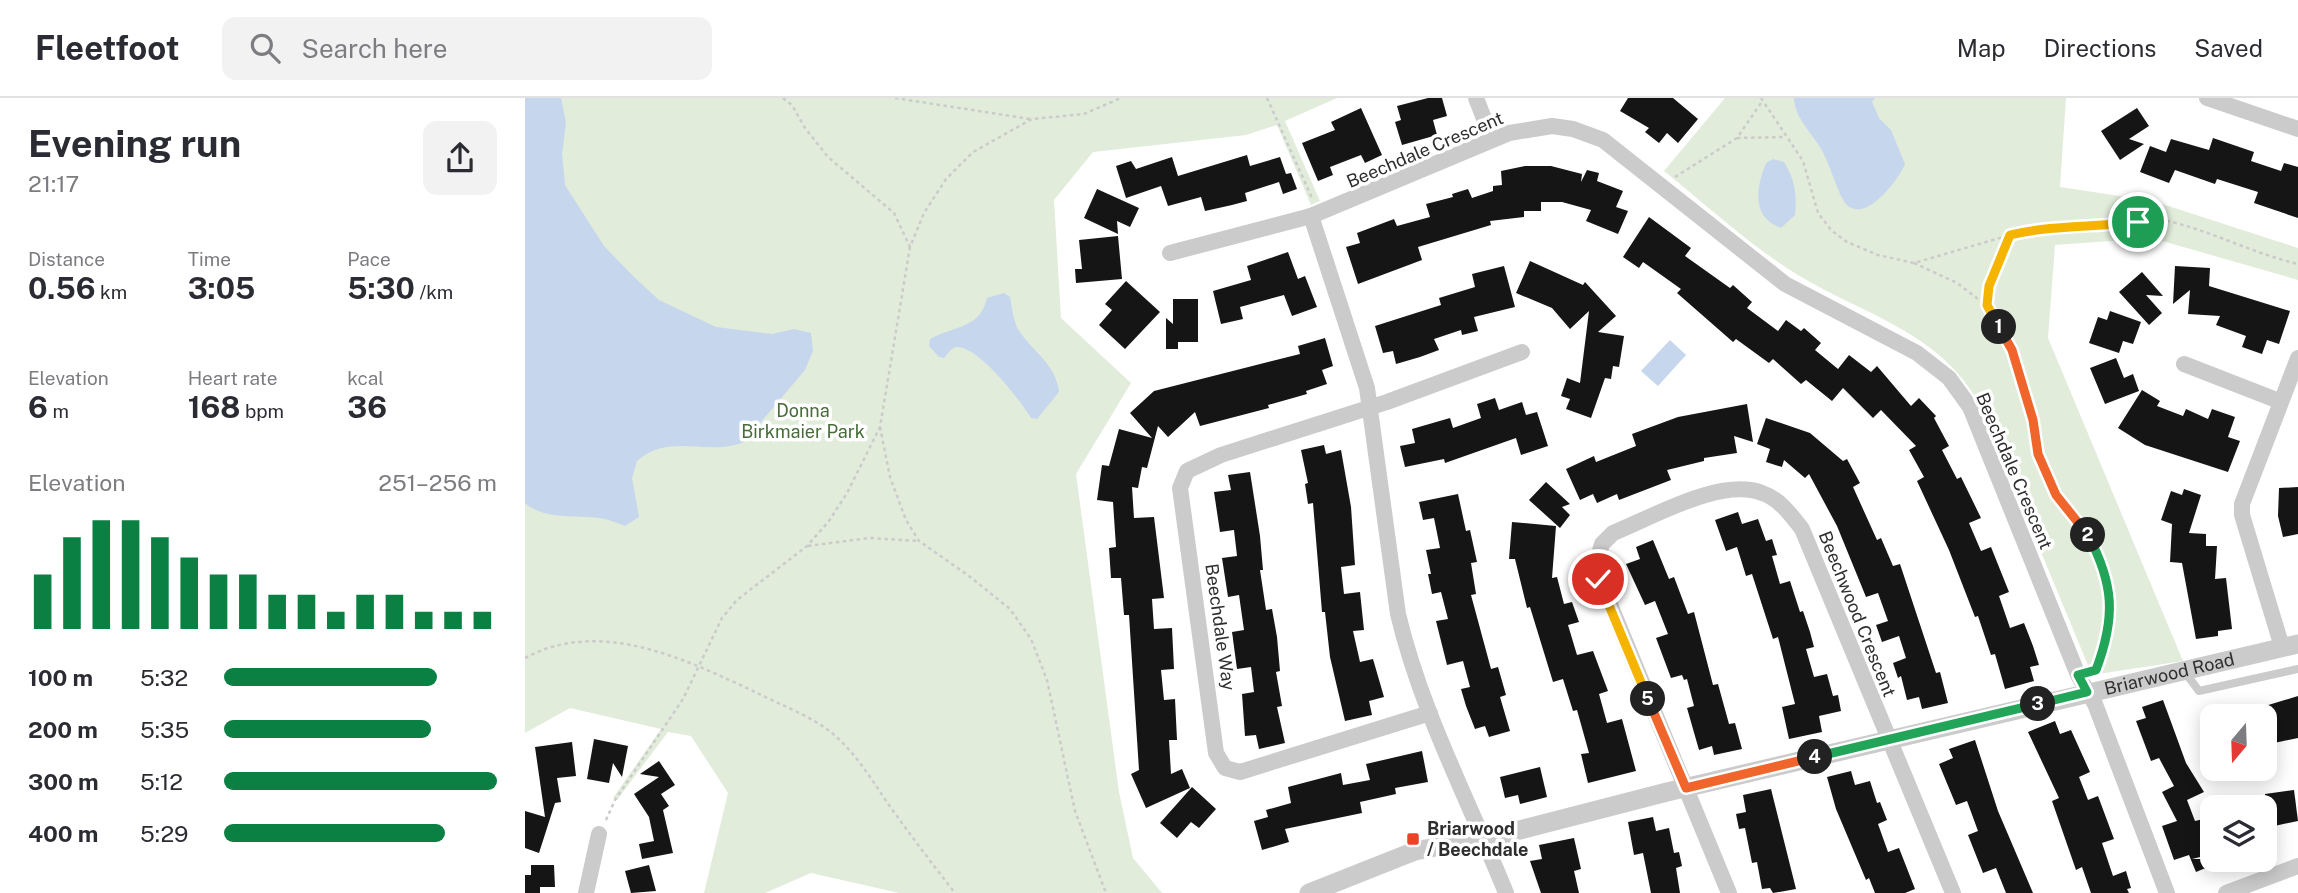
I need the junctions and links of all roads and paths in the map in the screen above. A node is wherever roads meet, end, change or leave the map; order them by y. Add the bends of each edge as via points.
1 (783, 98) edge
2 (791, 98) edge
3 (895, 98) edge
4 (1121, 98) edge
5 (1266, 98) edge
6 (1476, 98) edge
7 (2207, 98) edge
8 (1761, 100) edge
9 (792, 105) junction
10 (1033, 119) junction
11 (2298, 129) edge
12 (1784, 137) junction
13 (1737, 138) junction
14 (1492, 139) junction
15 (1674, 177) dead end
16 (1319, 214) junction
17 (2010, 235) junction
18 (910, 247) junction
19 (1170, 253) dead end
20 (1914, 262) junction
21 (2298, 264) edge
22 (1987, 305) junction
23 (1522, 352) dead end
24 (2298, 358) edge
25 (2184, 364) dead end
26 (2279, 401) junction
27 (1370, 407) junction
28 (880, 427) junction
29 (919, 541) junction
30 (807, 546) junction
31 (2290, 646) edge
32 (525, 658) edge
33 (697, 666) junction
34 (2298, 669) edge
35 (2183, 670) junction
36 (2083, 683) junction
37 (1430, 713) junction
38 (1889, 740) junction
39 (1686, 788) junction
40 (599, 834) joint
41 (1483, 836) junction
42 (2298, 866) edge
43 (586, 893) edge
44 (955, 893) edge
45 (1106, 893) edge
46 (1309, 893) edge
47 (1506, 893) edge
48 (1729, 893) edge
49 (1953, 893) edge
50 (2167, 893) edge
51 (2226, 893) edge

1 - 9 path
2 - 9 path
3 - 10 path
4 - 10 path via 1084,114
5 - 16 path via 1313,201 1322,198
6 - 14 street
7 - 11 street
8 - 12 path
8 - 13 path
9 - 18 path via 828,157 894,213
10 - 18 path via 974,152 946,179 924,213
12 - 13 path
12 - 20 path via 1803,161 1818,213 1831,230 1878,255
13 - 15 path
14 - 16 street, Beechdale Crescent
14 - 36 street, Beechdale Crescent via 1552,126 1604,141 1785,284 1917,353 1949,378 1970,407
16 - 19 street, Beechdale Crescent
16 - 27 street
17 - 20 path
17 - 21 path via 2154,220 2174,222 2266,257
17 - 22 path via 1993,272
18 - 28 path
20 - 22 path via 1957,283
22 - 36 path via 2012,350 2038,454 2056,495 2103,563 2110,588 2103,652 2096,670
23 - 27 street, Beechdale Way
24 - 26 street
25 - 26 street
26 - 31 street via 2246,487 2242,515
27 - 37 street via 1398,614
27 - 37 street, Beechdale Way via 1187,471 1180,488 1216,753 1225,768 1240,772
28 - 29 path via 890,477 905,520
28 - 30 path via 847,493
29 - 30 path via 869,538
29 - 45 path via 1010,609 1031,639 1047,680 1075,811
30 - 33 path via 737,600
31 - 35 street, Briarwood Road
32 - 33 path via 585,641 639,647
33 - 40 path via 671,719 614,803
33 - 44 path via 831,733 856,758
34 - 35 lane via 2199,691
35 - 36 street, Briarwood Road
36 - 38 street, Briarwood Road
36 - 50 street, Beechdale Crescent
37 - 41 street
38 - 39 street, Briarwood Road
38 - 39 street, Beechwood Crescent via 1802,529 1786,508 1764,493 1739,487 1717,491 1613,533 1602,544 1595,568
38 - 49 street, Beechwood Crescent
39 - 41 street, Briarwood Road
39 - 48 street, Beechwood Crescent
40 - 43 street
41 - 46 street, Briarwood Road via 1415,851
41 - 47 street
42 - 51 street

